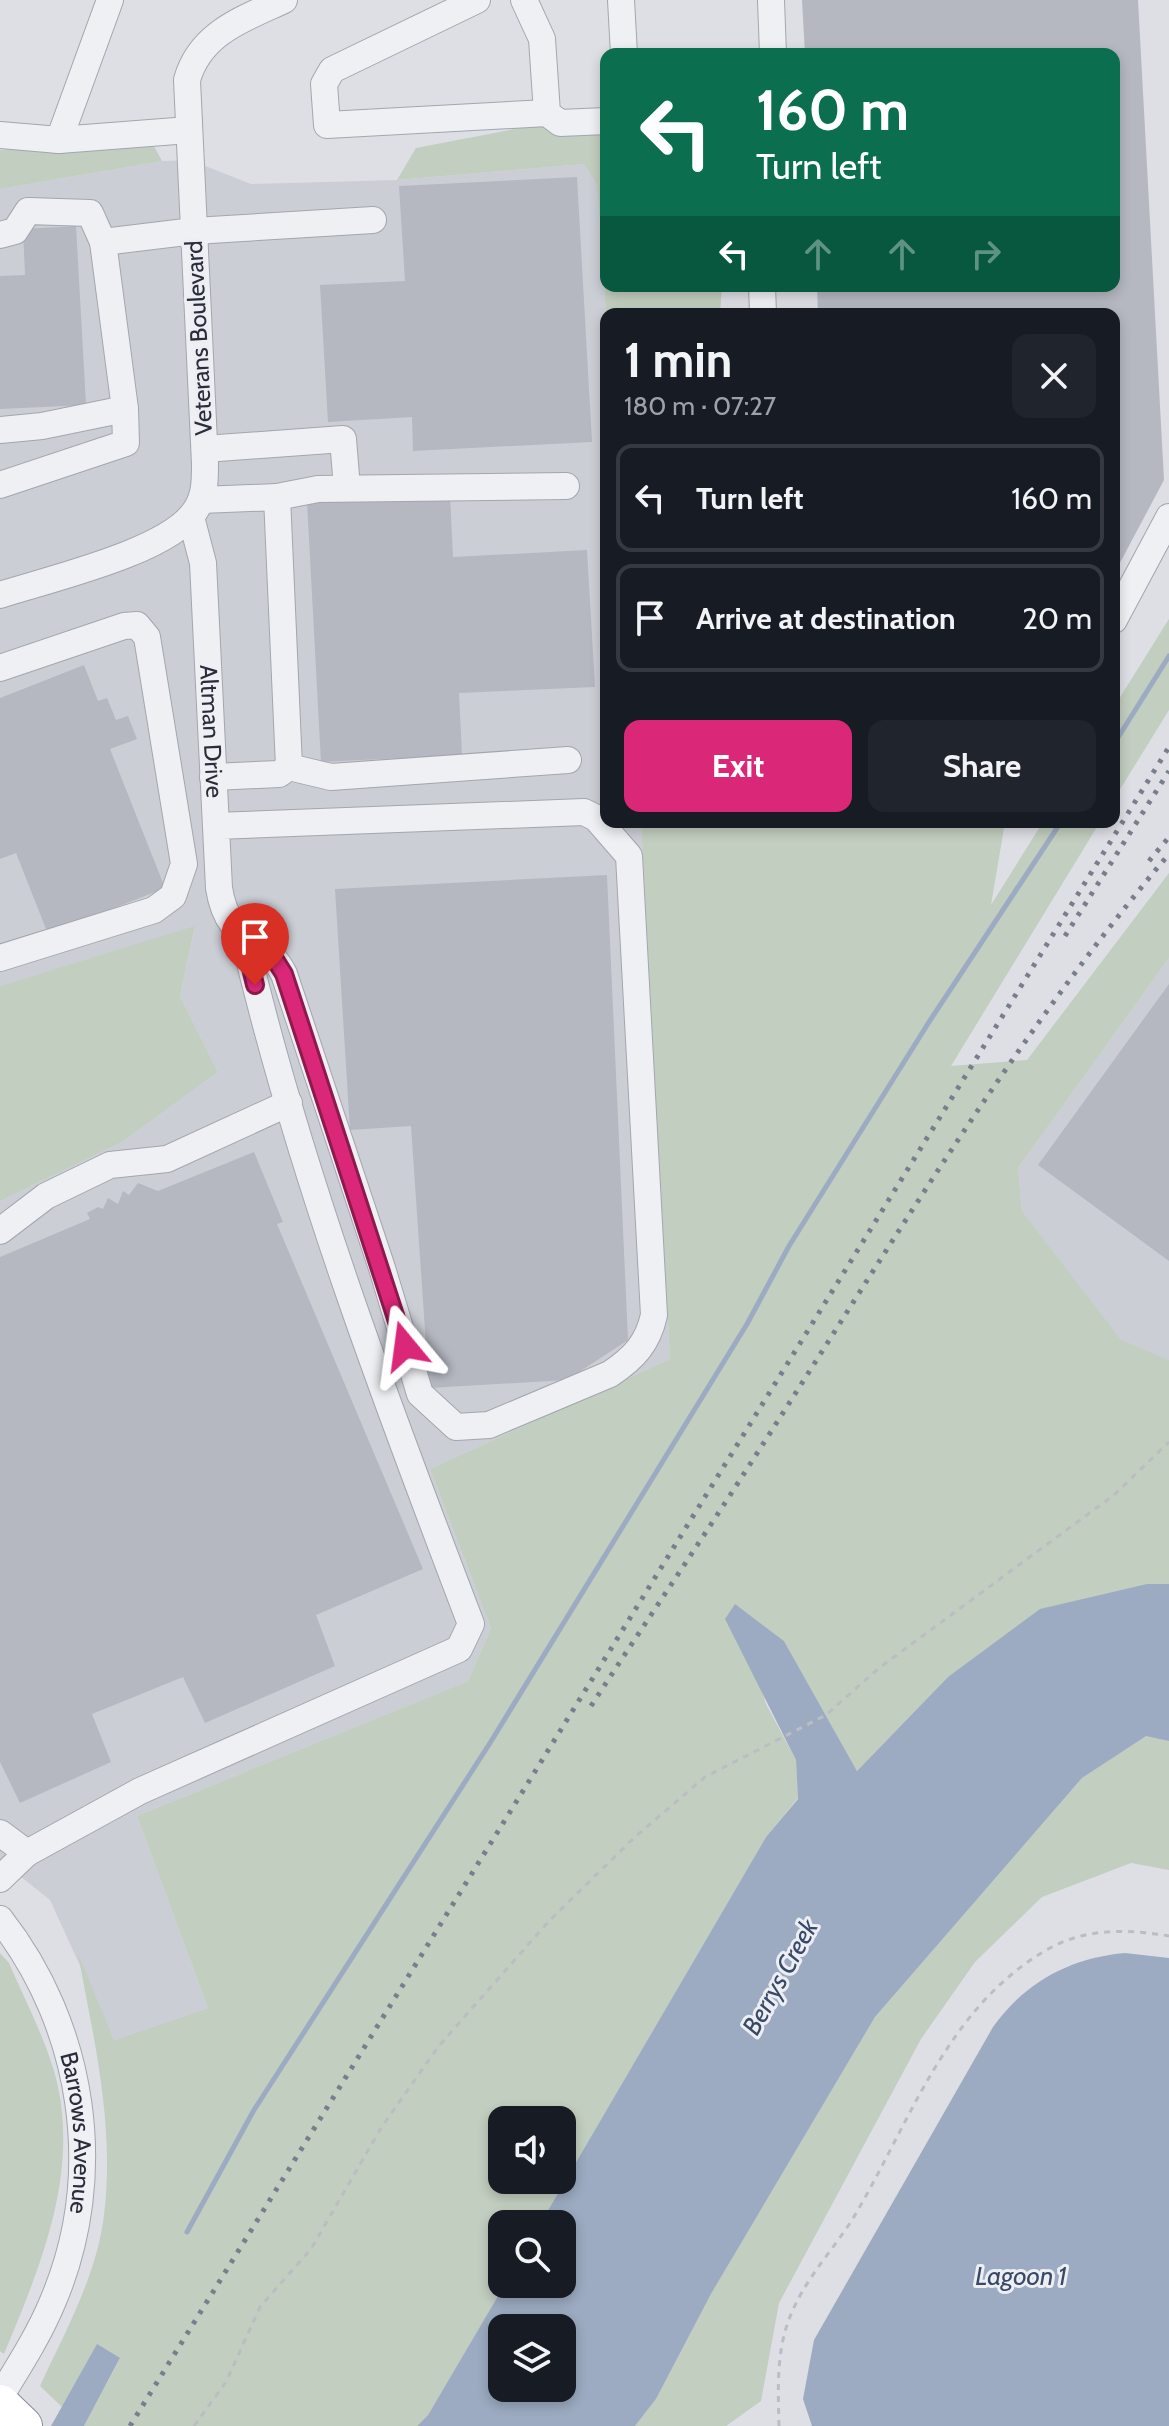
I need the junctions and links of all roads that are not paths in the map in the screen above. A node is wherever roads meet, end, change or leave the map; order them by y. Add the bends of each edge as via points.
1 (110, 0) edge
2 (284, 0) edge
3 (477, 0) edge
4 (524, 0) edge
5 (621, 0) edge
6 (771, 0) edge
7 (624, 48) edge
8 (773, 48) edge
9 (547, 113) junction
10 (600, 121) edge
11 (189, 130) junction
12 (0, 135) edge
13 (59, 140) junction
14 (373, 220) dead end
15 (194, 231) junction
16 (0, 235) edge
17 (103, 242) junction
18 (125, 409) junction
19 (0, 430) edge
20 (205, 449) junction
21 (0, 485) edge
22 (566, 486) dead end
23 (347, 488) junction
24 (277, 497) junction
25 (196, 508) junction
26 (1169, 517) edge
27 (0, 595) edge
28 (1120, 609) edge
29 (0, 668) edge
30 (568, 760) dead end
31 (289, 767) junction
32 (213, 777) junction
33 (600, 823) edge
34 (216, 826) junction
35 (605, 828) edge
36 (244, 938) junction
37 (0, 958) edge
38 (289, 1103) junction
39 (0, 1231) edge
40 (0, 1833) edge
41 (27, 1853) junction
42 (0, 1879) edge
43 (0, 1919) edge
44 (0, 2397) edge
45 (0, 2404) edge
46 (23, 2426) edge

1 - 13 street
2 - 11 street, Veterans Boulevard via 226,28 197,55 187,80
3 - 9 street via 332,70 324,84 327,125
4 - 9 street via 542,39
5 - 7 street
6 - 8 street
9 - 10 street via 560,123
11 - 13 street
11 - 15 street, Veterans Boulevard
12 - 13 street
14 - 15 street
15 - 17 street
15 - 20 street, Veterans Boulevard
16 - 17 street via 15,231 28,211 90,213
17 - 18 street
18 - 19 street
18 - 21 street via 126,443
20 - 23 street via 343,439
20 - 25 street, Veterans Boulevard
22 - 23 street
23 - 24 street
24 - 25 street
24 - 31 street
25 - 27 street via 174,533 154,544
25 - 32 street, Altman Drive
26 - 28 street
29 - 37 street via 137,625 147,637 184,864 173,896 154,910
30 - 31 street via 331,777
31 - 32 street via 279,774
32 - 34 street, Altman Drive
33 - 34 street via 584,812
34 - 36 street, Altman Drive via 221,903
35 - 36 street via 629,856 654,1315 649,1335 627,1363 489,1425 456,1427 420,1394 284,974 274,958
36 - 38 street
38 - 39 street via 167,1159 110,1165 46,1196
38 - 41 street via 378,1381 471,1624 459,1649 140,1791
40 - 41 street
41 - 42 street
43 - 44 street, Barrows Avenue via 41,1983 65,2040 77,2086 83,2149 78,2212 62,2277 45,2320
45 - 46 highway

